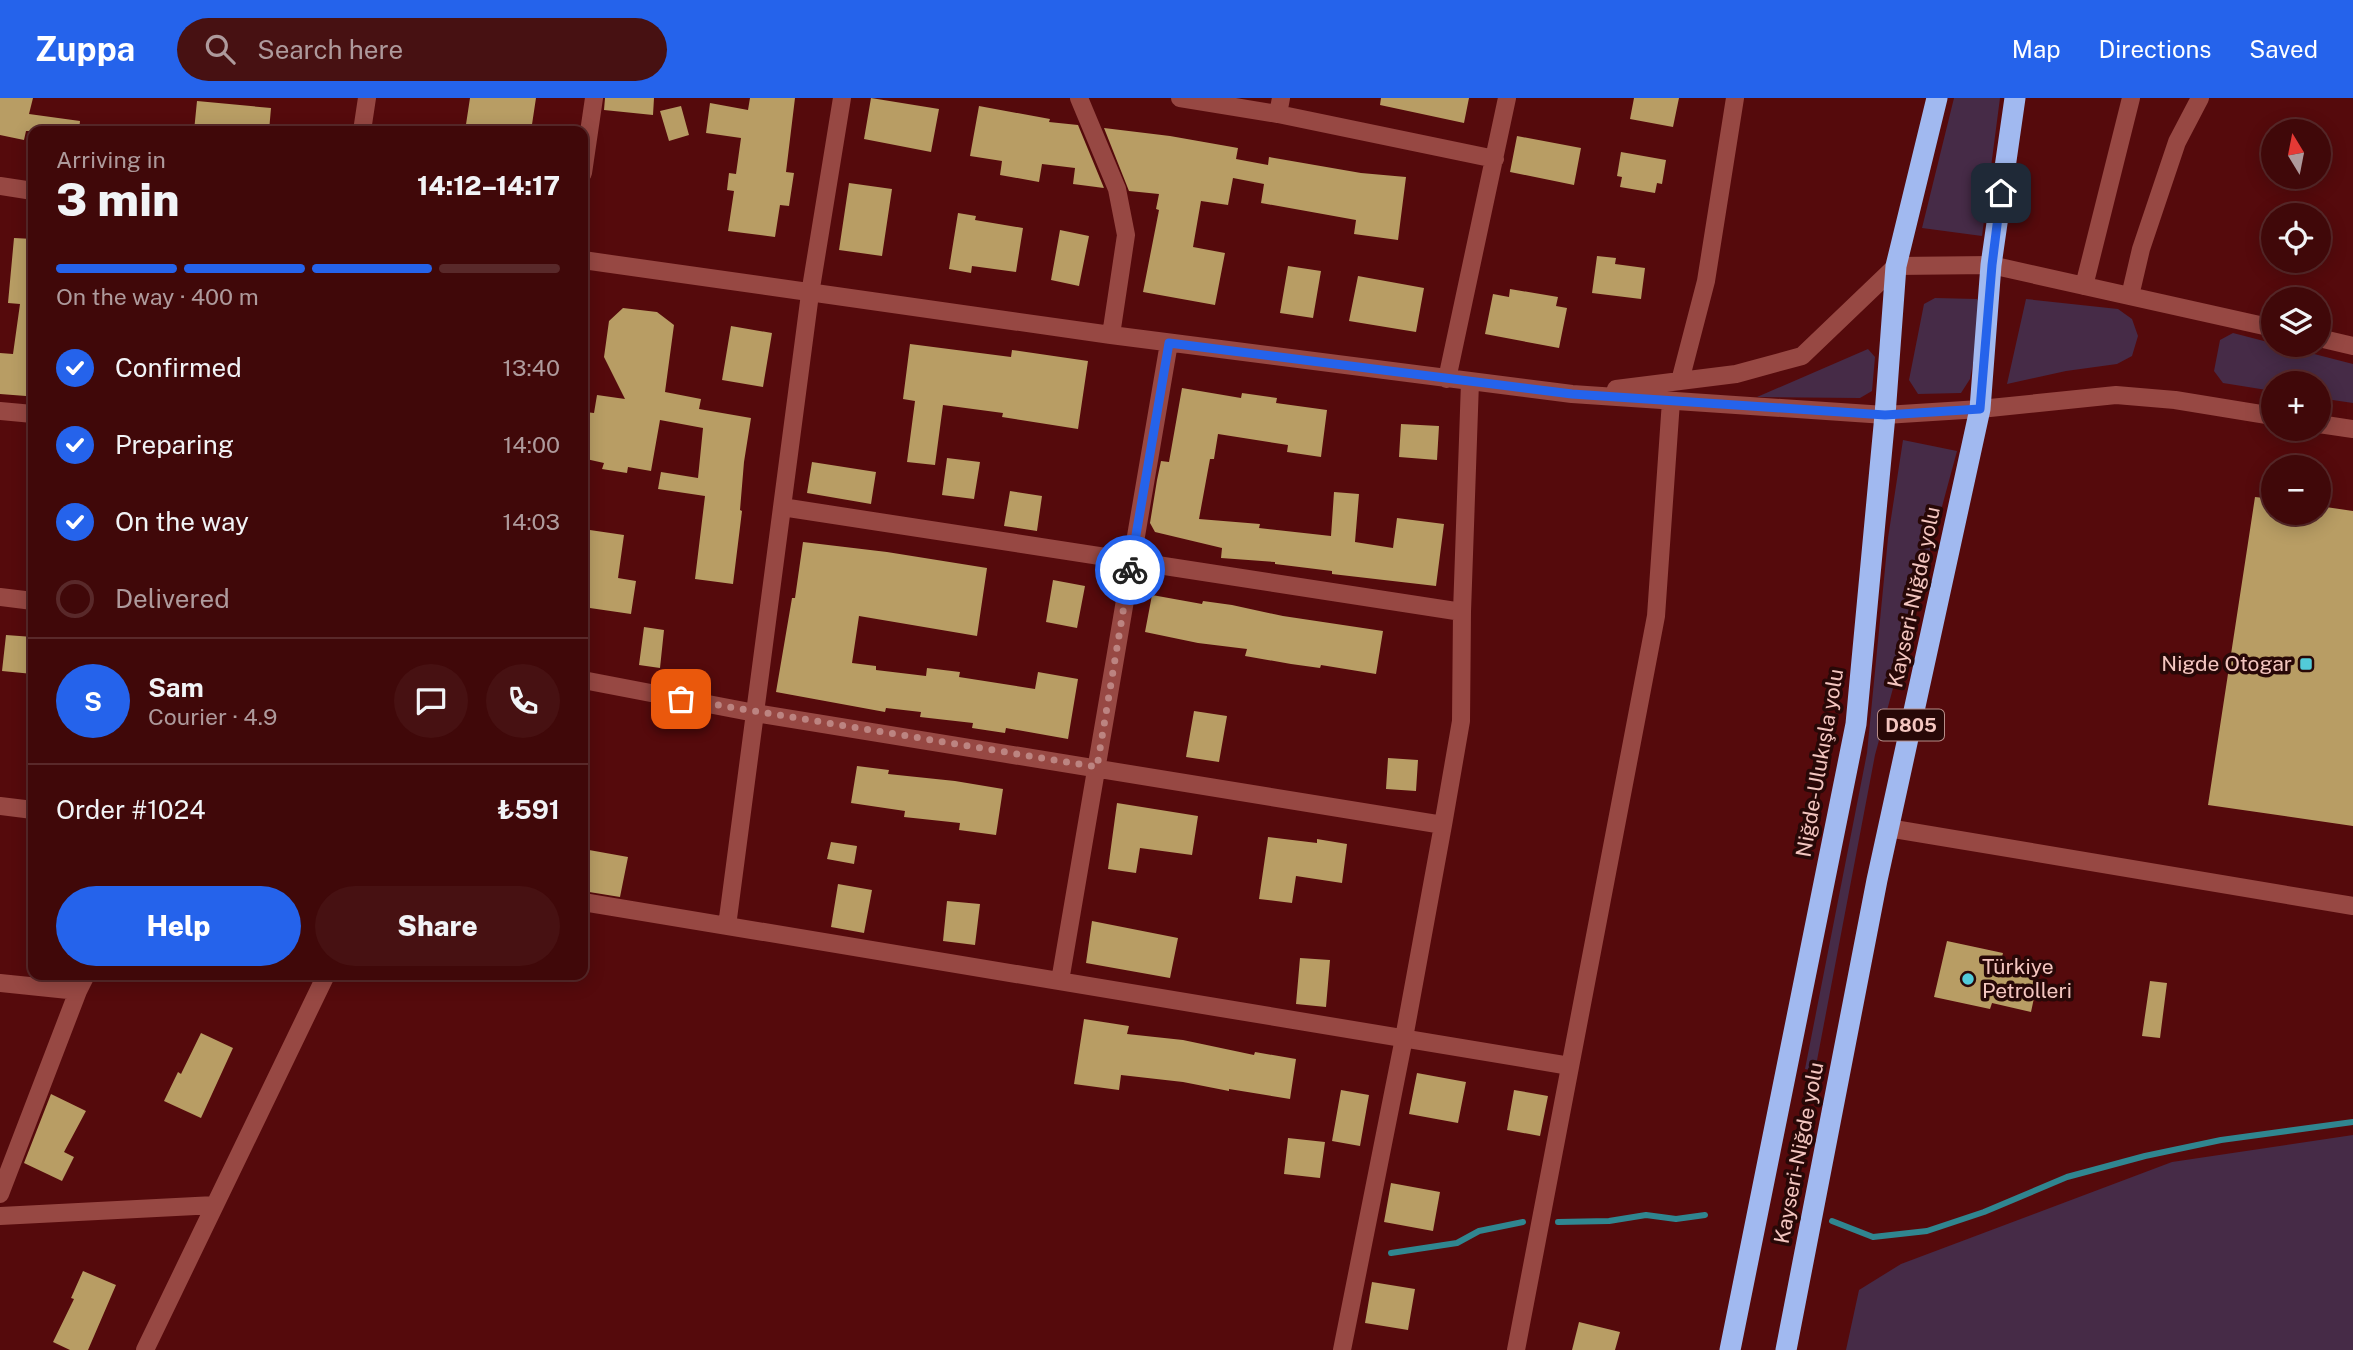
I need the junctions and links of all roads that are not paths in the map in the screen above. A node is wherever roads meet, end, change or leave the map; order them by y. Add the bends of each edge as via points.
1 (367, 98) edge
2 (594, 98) edge
3 (842, 98) edge
4 (1079, 98) edge
5 (1180, 98) edge
6 (1507, 98) edge
7 (1735, 98) edge
8 (1937, 98) edge
9 (2015, 98) edge
10 (2131, 98) edge
11 (2200, 98) edge
12 (1280, 106) edge
13 (363, 126) edge
14 (588, 139) edge
15 (1494, 159) junction
16 (0, 186) edge
17 (28, 190) edge
18 (588, 261) edge
19 (1896, 265) junction
20 (1992, 265) junction
21 (2084, 286) junction
22 (810, 294) junction
23 (2130, 296) junction
24 (2261, 325) edge
25 (1111, 335) junction
26 (2331, 341) edge
27 (1169, 343) junction
28 (2353, 346) edge
29 (1447, 379) junction
30 (1469, 382) junction
31 (1680, 382) junction
32 (1572, 394) junction
33 (1671, 401) junction
34 (1980, 409) junction
35 (0, 411) edge
36 (28, 414) edge
37 (2261, 414) edge
38 (1885, 415) junction
39 (2331, 426) edge
40 (2353, 429) edge
41 (782, 507) junction
42 (1132, 561) junction
43 (0, 597) edge
44 (28, 600) edge
45 (1462, 612) junction
46 (588, 681) edge
47 (755, 713) junction
48 (1097, 767) junction
49 (0, 806) edge
50 (28, 809) edge
51 (1443, 825) junction
52 (1888, 828) junction
53 (588, 903) edge
54 (2353, 906) edge
55 (727, 926) junction
56 (84, 980) edge
57 (324, 980) edge
58 (1060, 981) junction
59 (0, 983) edge
60 (78, 991) junction
61 (1404, 1038) junction
62 (1570, 1066) junction
63 (0, 1194) edge
64 (215, 1205) junction
65 (0, 1216) edge
66 (145, 1350) edge
67 (1342, 1350) edge
68 (1516, 1350) edge
69 (1730, 1350) edge
70 (1786, 1350) edge

1 - 13 street
2 - 14 street
3 - 22 street
4 - 25 street via 1117,189 1126,235
5 - 12 street
6 - 15 street
7 - 31 street via 1706,281
8 - 19 highway, Niğde-Ulukışla yolu / D805
9 - 20 highway, Kayseri-Niğde yolu / D805
10 - 21 street
11 - 23 street via 2177,142
12 - 15 street
15 - 29 street
16 - 17 street
18 - 22 street
19 - 20 street
19 - 31 street via 1802,356 1736,374
19 - 38 highway, Niğde-Ulukışla yolu / D805
20 - 21 street
20 - 34 highway, Kayseri-Niğde yolu / D805
21 - 23 street
22 - 25 street
22 - 41 street
23 - 24 street
25 - 27 street
26 - 28 street
27 - 29 street
27 - 42 street
29 - 30 street
30 - 32 street
30 - 45 street
31 - 32 street
32 - 33 street
33 - 38 street
33 - 62 street via 1656,616
34 - 37 street via 2116,395
34 - 38 street
34 - 52 highway, Kayseri-Niğde yolu / D805
35 - 36 street
38 - 69 highway, Niğde-Ulukışla yolu / D805 via 1856,724
39 - 40 street
41 - 42 street
41 - 47 street
42 - 45 street
42 - 48 street
43 - 44 street
45 - 51 street via 1461,721
46 - 47 street
47 - 48 street
47 - 55 street
48 - 51 street
48 - 58 street
49 - 50 street
51 - 61 street
52 - 54 street
52 - 70 highway, Kayseri-Niğde yolu / D805
53 - 55 street
55 - 58 street
56 - 60 street
57 - 64 street
58 - 61 street
59 - 60 street
60 - 63 street
61 - 62 street
61 - 67 street
62 - 68 street
64 - 65 street
64 - 66 street

